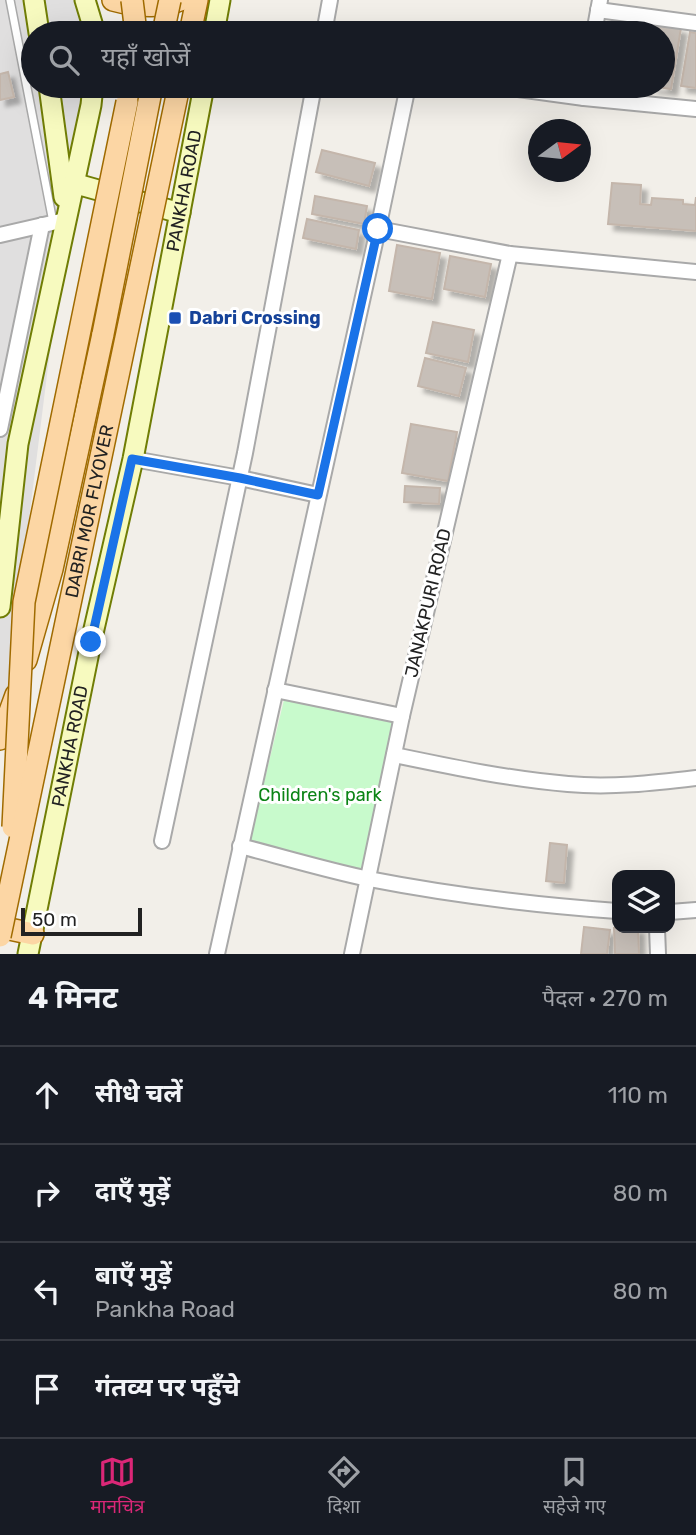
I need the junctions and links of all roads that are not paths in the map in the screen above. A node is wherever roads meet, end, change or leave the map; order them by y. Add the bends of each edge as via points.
1 (10, 0) edge
2 (34, 0) edge
3 (85, 0) edge
4 (113, 0) edge
5 (132, 0) edge
6 (170, 0) edge
7 (180, 0) edge
8 (197, 0) edge
9 (220, 0) edge
10 (330, 0) edge
11 (599, 5) edge
12 (37, 21) edge
13 (91, 21) edge
14 (135, 21) edge
15 (166, 21) edge
16 (193, 21) edge
17 (216, 21) edge
18 (326, 21) edge
19 (696, 23) edge
20 (21, 51) edge
21 (31, 98) edge
22 (50, 98) edge
23 (92, 98) edge
24 (129, 98) edge
25 (150, 98) edge
26 (176, 98) edge
27 (202, 98) edge
28 (312, 98) edge
29 (405, 98) edge
30 (624, 98) edge
31 (696, 109) edge
32 (73, 183) junction
33 (180, 213) junction
34 (57, 220) junction
35 (378, 229) junction
36 (0, 235) edge
37 (510, 254) junction
38 (696, 272) edge
39 (23, 417) junction
40 (0, 425) edge
41 (132, 459) junction
42 (240, 478) junction
43 (318, 495) junction
44 (0, 601) edge
45 (275, 690) junction
46 (402, 716) junction
47 (0, 739) edge
48 (394, 755) junction
49 (696, 778) edge
50 (162, 841) dead end
51 (240, 846) junction
52 (368, 878) junction
53 (696, 910) edge
54 (612, 911) edge
55 (675, 912) edge
56 (1, 924) edge
57 (657, 933) edge
58 (32, 938) edge
59 (218, 954) edge
60 (352, 954) edge
61 (657, 954) edge

1 - 20 lane
2 - 12 main road
3 - 13 main road
4 - 7 main road via 155,6
5 - 14 main road, bridge
6 - 15 main road, bridge
8 - 16 main road
9 - 17 main road
10 - 18 street
11 - 19 street
21 - 34 lane
22 - 34 main road
23 - 32 main road
24 - 56 main road, bridge via 24,602 15,801
25 - 47 main road, DABRI MOR FLYOVER, bridge via 51,569
26 - 56 main road, DABRI MOR FLYOVER, bridge
27 - 33 main road, PANKHA ROAD
28 - 42 street
29 - 35 street
30 - 31 street
32 - 33 main road
32 - 34 main road
33 - 41 main road, PANKHA ROAD
34 - 36 street
34 - 39 main road
34 - 40 street
35 - 37 street
35 - 43 street
37 - 38 street
37 - 46 street, JANAKPURI ROAD
39 - 40 street
39 - 44 main road
41 - 42 street
41 - 58 main road, PANKHA ROAD
42 - 43 street
42 - 50 street
43 - 45 street
45 - 46 street
45 - 51 street
46 - 48 street, JANAKPURI ROAD
48 - 49 street via 484,774 570,784
48 - 52 street, JANAKPURI ROAD
51 - 52 street
51 - 59 street
52 - 54 street via 533,905
52 - 60 street, JANAKPURI ROAD
53 - 55 street
56 - 58 main road
57 - 61 street

